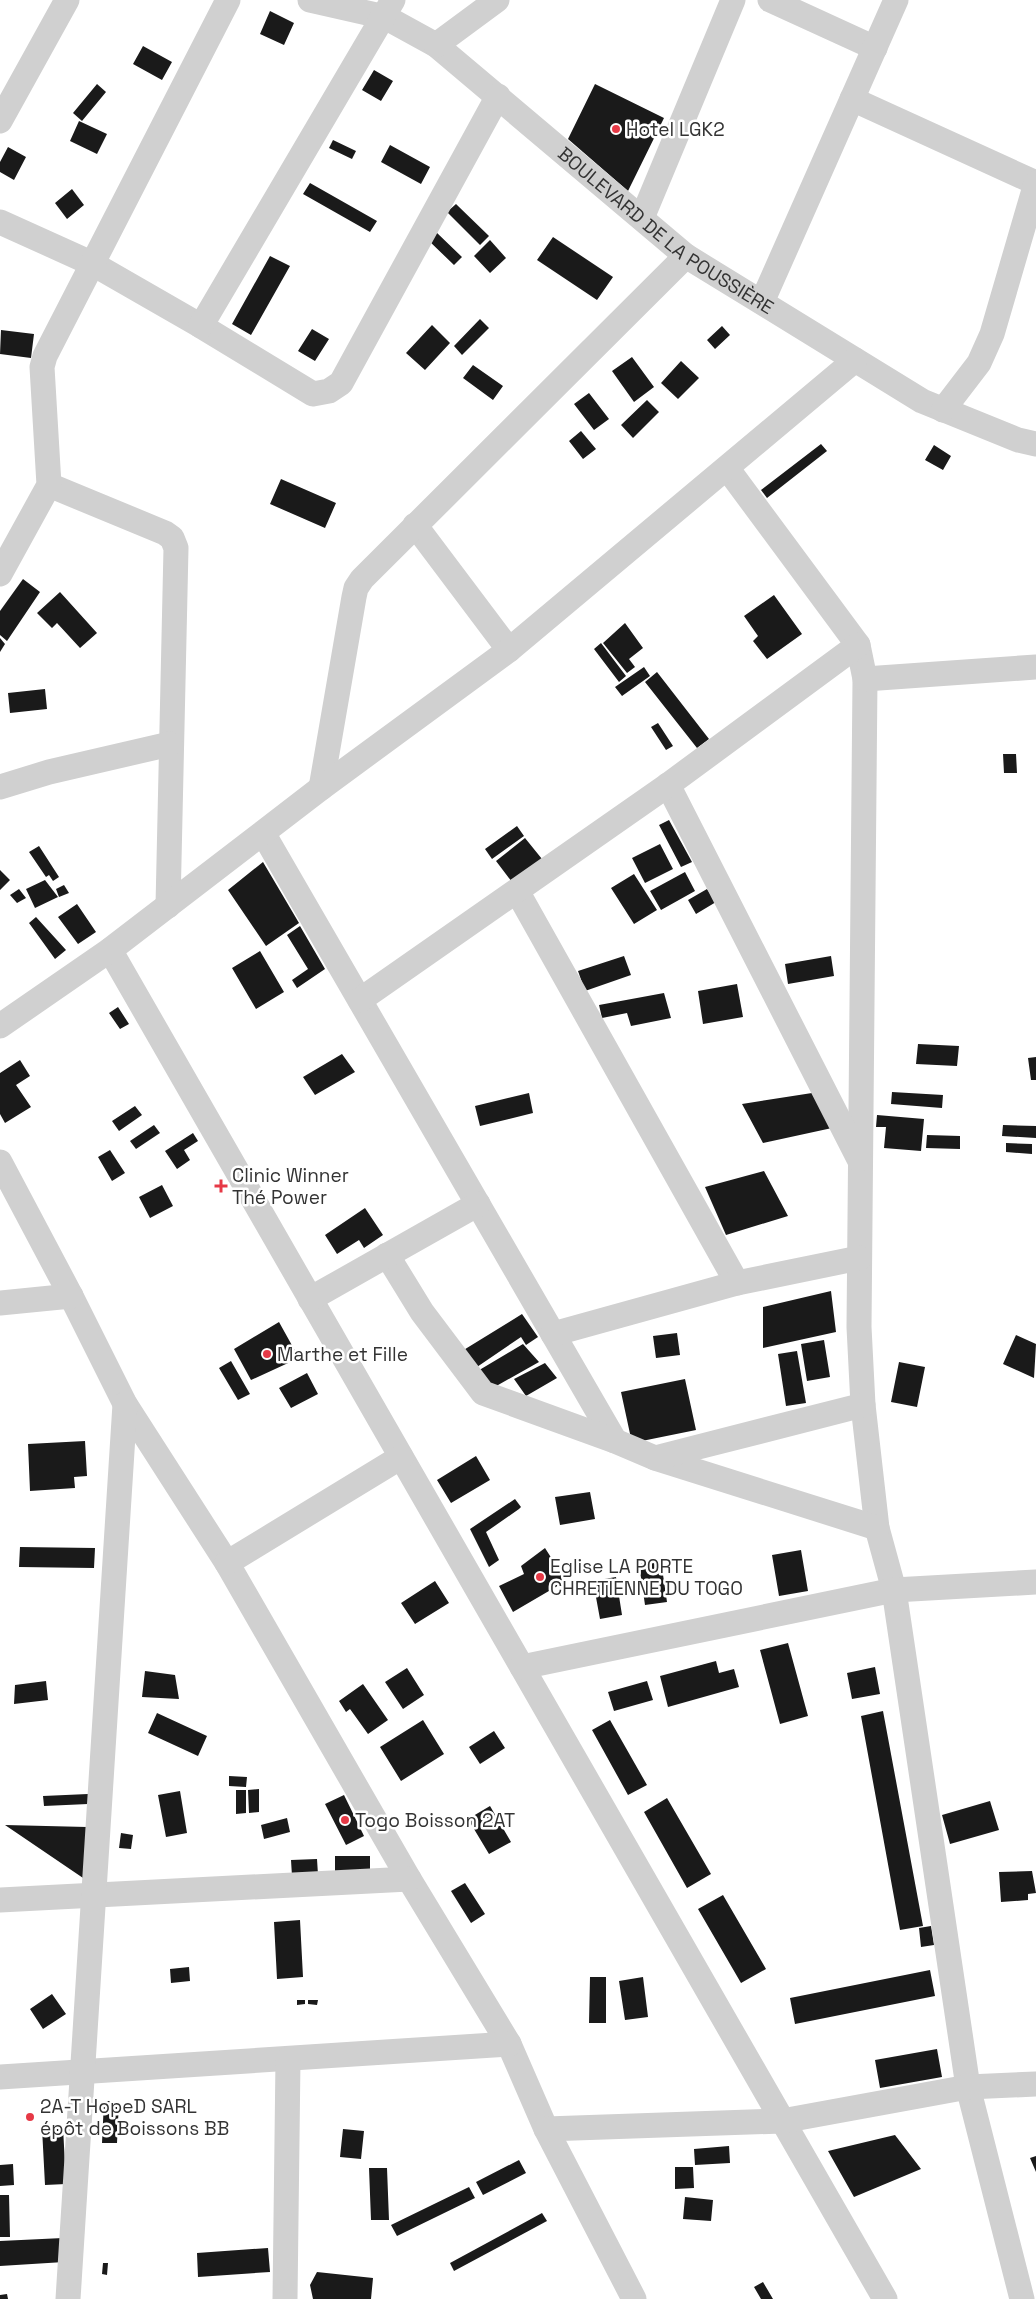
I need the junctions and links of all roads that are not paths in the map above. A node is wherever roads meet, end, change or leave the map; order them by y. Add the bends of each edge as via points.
1 (67, 0) edge
2 (228, 0) edge
3 (310, 0) edge
4 (497, 0) edge
5 (733, 0) edge
6 (770, 0) edge
7 (896, 0) edge
8 (389, 8) edge
9 (436, 45) junction
10 (875, 48) junction
11 (498, 96) junction
12 (852, 99) junction
13 (0, 121) edge
14 (1036, 183) edge
15 (642, 218) junction
16 (0, 222) edge
17 (686, 256) junction
18 (93, 264) junction
19 (762, 302) junction
20 (201, 326) junction
21 (855, 360) junction
22 (943, 410) junction
23 (1036, 444) edge
24 (726, 468) junction
25 (49, 485) junction
26 (415, 525) junction
27 (0, 574) edge
28 (858, 645) junction
29 (509, 650) junction
30 (1036, 667) edge
31 (865, 679) junction
32 (170, 744) junction
33 (668, 785) junction
34 (0, 787) edge
35 (321, 788) junction
36 (263, 833) junction
37 (517, 890) junction
38 (168, 906) junction
39 (110, 950) junction
40 (360, 1000) junction
41 (0, 1026) edge
42 (0, 1162) edge
43 (861, 1162) junction
44 (478, 1204) junction
45 (387, 1255) junction
46 (859, 1258) junction
47 (737, 1284) junction
48 (71, 1296) junction
49 (310, 1298) junction
50 (0, 1303) edge
51 (553, 1334) junction
52 (125, 1404) junction
53 (863, 1405) junction
54 (615, 1440) junction
55 (401, 1457) junction
56 (655, 1458) junction
57 (877, 1528) junction
58 (227, 1563) junction
59 (1036, 1582) edge
60 (894, 1590) junction
61 (522, 1666) junction
62 (409, 1879) junction
63 (93, 1895) junction
64 (0, 1900) edge
65 (509, 2044) junction
66 (288, 2059) junction
67 (82, 2072) junction
68 (0, 2077) edge
69 (1036, 2084) edge
70 (968, 2087) junction
71 (782, 2121) junction
72 (546, 2129) junction
73 (68, 2299) edge
74 (284, 2299) edge
75 (634, 2299) edge
76 (885, 2299) edge
77 (1022, 2299) edge

1 - 13 street
2 - 18 street
3 - 8 street, BOULEVARD DE LA POUSSIÈRE
4 - 9 street
5 - 15 street
6 - 10 street
7 - 10 street
8 - 9 street, BOULEVARD DE LA POUSSIÈRE
8 - 20 street
9 - 11 street, BOULEVARD DE LA POUSSIÈRE
10 - 12 street
11 - 15 street, BOULEVARD DE LA POUSSIÈRE
11 - 20 street via 341,383 329,391 313,394
12 - 14 street
12 - 19 street
14 - 22 street via 992,334 979,363
15 - 17 street, BOULEVARD DE LA POUSSIÈRE
16 - 18 street
17 - 19 street, BOULEVARD DE LA POUSSIÈRE
17 - 26 street
18 - 20 street
18 - 25 street via 42,367
19 - 21 street, BOULEVARD DE LA POUSSIÈRE
21 - 22 street, BOULEVARD DE LA POUSSIÈRE via 922,401
21 - 24 street
22 - 23 street, BOULEVARD DE LA POUSSIÈRE
24 - 28 street
24 - 29 street
25 - 27 street
25 - 32 street via 172,538 176,548
26 - 29 street
26 - 35 street via 356,588
28 - 31 street
28 - 33 street
29 - 35 street
30 - 31 street
31 - 43 street
32 - 34 street via 49,772
32 - 38 street
33 - 37 street
33 - 43 street
35 - 36 street
36 - 38 street
36 - 40 street
37 - 40 street
37 - 47 street
38 - 39 street
39 - 41 street
39 - 49 street
40 - 44 street
42 - 48 street
43 - 46 street
44 - 45 street
44 - 51 street
45 - 49 street
45 - 54 street via 422,1312 483,1393
46 - 47 street
46 - 53 street
47 - 51 street
48 - 50 street
48 - 52 street
49 - 55 street
51 - 54 street
52 - 58 street
52 - 63 street
53 - 56 street
53 - 57 street
54 - 56 street
55 - 58 street
55 - 61 street
56 - 57 street
57 - 60 street
58 - 62 street
59 - 60 street
60 - 61 street
60 - 70 street
61 - 71 street
62 - 63 street
62 - 65 street
63 - 64 street
63 - 67 street
65 - 66 street
65 - 72 street
66 - 67 street
66 - 74 street
67 - 68 street
67 - 73 street
69 - 70 street
70 - 71 street
70 - 77 street
71 - 72 street
71 - 76 street
72 - 75 street

